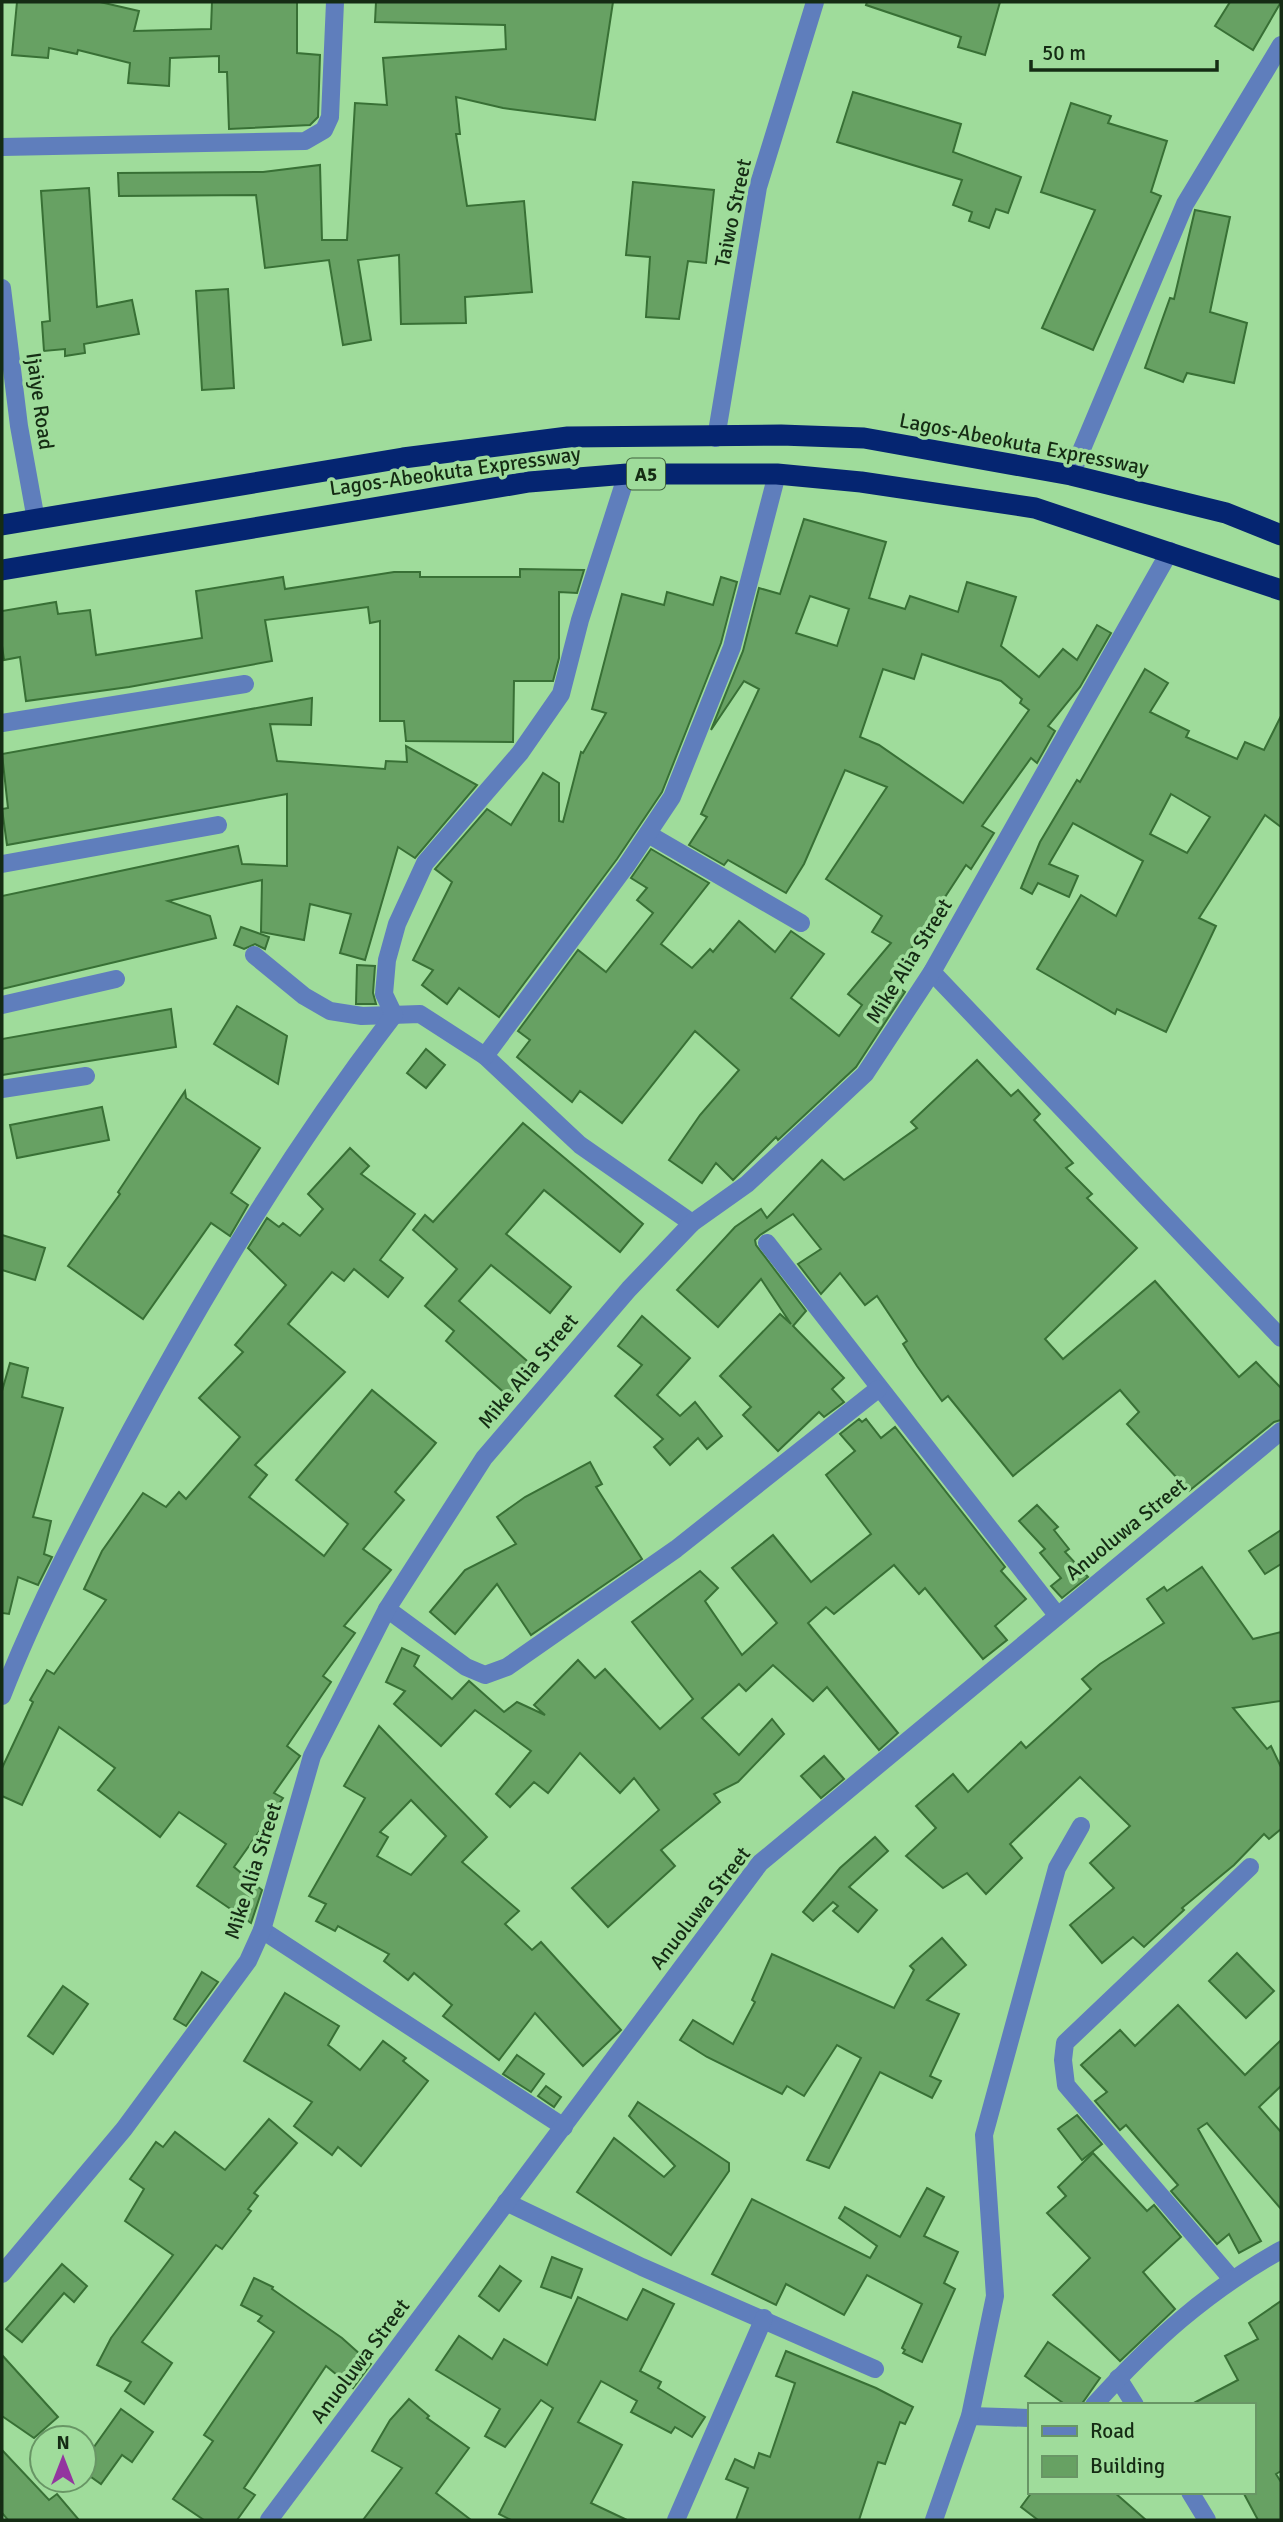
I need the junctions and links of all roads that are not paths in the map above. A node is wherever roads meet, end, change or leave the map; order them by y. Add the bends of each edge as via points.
1 (335, 2) edge
2 (815, 2) edge
3 (1281, 45) edge
4 (2, 147) edge
5 (2, 288) edge
6 (716, 438) junction
7 (627, 474) junction
8 (777, 474) junction
9 (1071, 475) junction
10 (36, 520) junction
11 (2, 525) edge
12 (1281, 536) edge
13 (1170, 551) junction
14 (2, 570) edge
15 (1281, 590) edge
16 (245, 684) dead end
17 (2, 723) edge
18 (218, 825) dead end
19 (648, 834) junction
20 (2, 864) edge
21 (801, 923) dead end
22 (254, 955) dead end
23 (932, 972) junction
24 (116, 979) dead end
25 (2, 1005) edge
26 (394, 1015) junction
27 (485, 1056) junction
28 (86, 1076) dead end
29 (2, 1089) edge
30 (692, 1223) junction
31 (767, 1243) dead end
32 (1281, 1338) edge
33 (878, 1389) junction
34 (1281, 1431) edge
35 (387, 1609) junction
36 (1057, 1615) junction
37 (2, 1696) edge
38 (1081, 1826) dead end
39 (1250, 1867) dead end
40 (262, 1930) junction
41 (564, 2127) junction
42 (506, 2202) junction
43 (1281, 2250) edge
44 (2, 2274) edge
45 (1231, 2278) junction
46 (764, 2318) junction
47 (875, 2369) dead end
48 (1118, 2378) junction
49 (1096, 2403) edge
50 (1134, 2403) edge
51 (970, 2416) junction
52 (1028, 2418) edge
53 (1191, 2494) edge
54 (268, 2520) edge
55 (676, 2520) edge
56 (934, 2520) edge
57 (1207, 2520) edge

1 - 4 street via 330,117 324,130 305,141
2 - 6 street, Taiwo Street via 758,187
3 - 9 street via 1185,204
5 - 10 street, Ijaiye Road
6 - 9 highway, Lagos-Abeokuta Expressway / A5 via 864,438
6 - 10 highway, Lagos-Abeokuta Expressway / A5 via 568,437 187,492
7 - 8 highway, Lagos-Abeokuta Expressway / A5
7 - 14 highway, Lagos-Abeokuta Expressway / A5 via 457,492
7 - 26 street via 580,620 562,694 520,753 425,863 397,924 384,994
8 - 13 highway, Lagos-Abeokuta Expressway / A5 via 1035,508
8 - 19 street via 732,646 672,797
9 - 12 highway, Lagos-Abeokuta Expressway / A5 via 1226,513
10 - 11 highway, Lagos-Abeokuta Expressway / A5
13 - 15 highway, Lagos-Abeokuta Expressway / A5
13 - 23 street, Mike Alia Street
16 - 17 street
18 - 20 street
19 - 21 street
19 - 27 street
22 - 26 street via 330,1012
23 - 30 street, Mike Alia Street via 865,1074 747,1184
23 - 32 street
24 - 25 street
26 - 27 street via 420,1014
26 - 37 street via 349,1073 222,1267 36,1611
27 - 30 street via 580,1145
28 - 29 street
30 - 35 street, Mike Alia Street via 484,1458
31 - 33 street
33 - 35 street via 676,1549 507,1667 485,1675 467,1667
33 - 36 street
34 - 36 street, Anuoluwa Street
35 - 40 street, Mike Alia Street via 312,1756
36 - 41 street, Anuoluwa Street via 760,1863
38 - 51 street via 1057,1867 984,2135 995,2296
39 - 45 street via 1065,2043 1063,2060 1066,2085
40 - 41 street
40 - 44 street, Mike Alia Street via 248,1961 124,2129
41 - 42 street, Anuoluwa Street
42 - 46 street via 642,2267
42 - 54 street, Anuoluwa Street
43 - 45 street
45 - 48 street via 1165,2331
46 - 47 street
46 - 55 street
48 - 49 street
48 - 50 street
51 - 52 street
51 - 56 street
53 - 57 street

